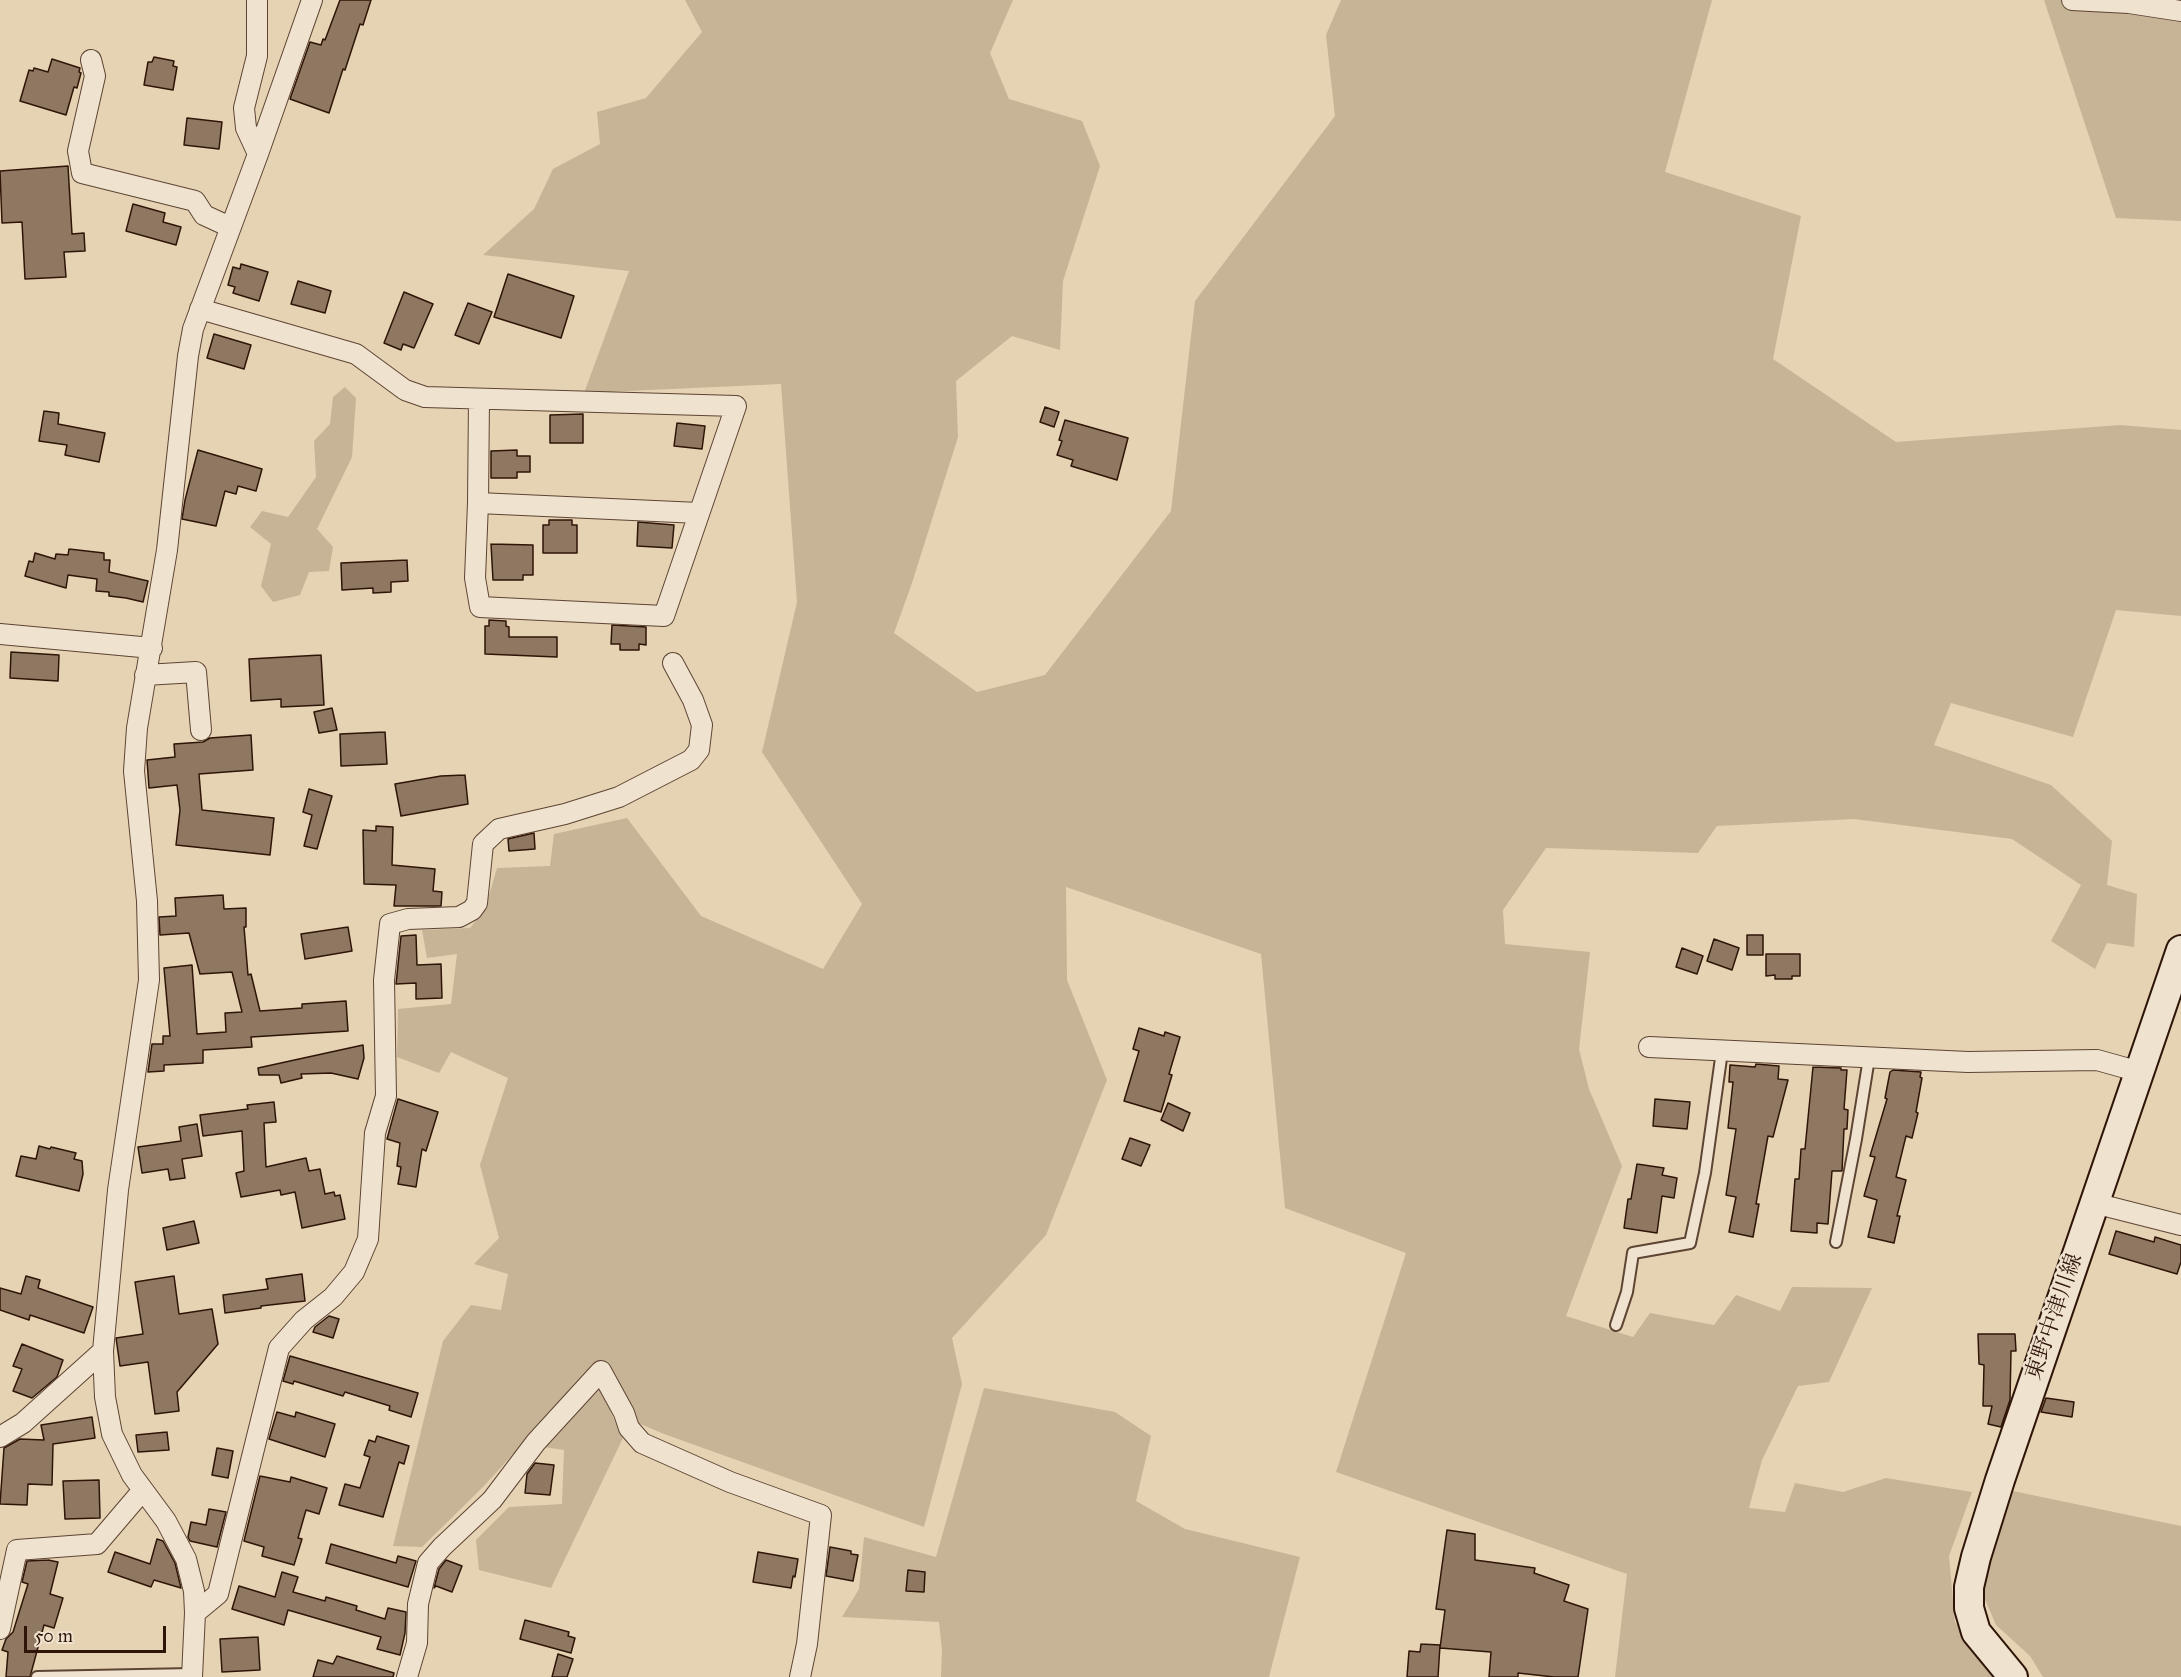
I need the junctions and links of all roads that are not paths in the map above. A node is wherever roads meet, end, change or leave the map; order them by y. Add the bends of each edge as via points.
1 (257, 0) edge
2 (312, 0) edge
3 (2072, 0) edge
4 (2181, 11) edge
5 (91, 60) dead end
6 (258, 154) junction
7 (230, 227) junction
8 (200, 309) junction
9 (479, 399) junction
10 (478, 503) junction
11 (699, 513) junction
12 (0, 634) edge
13 (152, 648) junction
14 (673, 663) dead end
15 (146, 675) junction
16 (201, 730) dead end
17 (2180, 955) edge
18 (1649, 1047) dead end
19 (1722, 1051) junction
20 (1869, 1058) junction
21 (2140, 1072) junction
22 (2094, 1203) junction
23 (2181, 1225) edge
24 (1836, 1242) dead end
25 (1616, 1325) dead end
26 (103, 1351) junction
27 (0, 1437) edge
28 (143, 1490) junction
29 (195, 1613) junction
30 (0, 1629) edge
31 (192, 1675) edge
32 (37, 1677) edge
33 (407, 1677) edge
34 (800, 1677) edge
35 (2013, 1677) edge

1 - 6 street via 257,56 244,108 246,128
2 - 6 street
3 - 4 street
5 - 7 street via 95,76 78,151 82,173 195,201 204,216
6 - 7 street
7 - 8 street
8 - 9 street via 356,354 405,390 424,397
8 - 13 street via 188,356
9 - 10 street
9 - 11 street via 736,406
10 - 11 street
10 - 11 street via 475,578 480,607 664,616
12 - 13 street
13 - 15 street
14 - 29 street via 702,725 699,750 691,760 619,796 565,814 499,829 483,844 477,903 472,910 459,917 408,919 390,924 384,980 386,1096 375,1133 368,1239 354,1272 279,1348 218,1594
15 - 16 street via 196,672
15 - 26 street via 134,771 147,902 149,980 118,1190
17 - 21 main road, 東野中津川線
18 - 19 street
19 - 20 street
19 - 25 lane via 1705,1173 1690,1243 1633,1253 1627,1293
20 - 21 street via 1968,1062 2097,1060
20 - 24 lane
21 - 22 main road, 東野中津川線
22 - 23 street
22 - 35 main road, 東野中津川線 via 2000,1480 1969,1587 1969,1608 1976,1632
26 - 27 street via 23,1423
26 - 28 street via 112,1434
28 - 29 street via 166,1521 186,1559
28 - 30 street via 97,1544 17,1550
29 - 31 street
31 - 32 lane
33 - 34 street via 417,1643 418,1604 428,1563 492,1500 536,1442 601,1371 629,1428 642,1443 730,1482 821,1515

